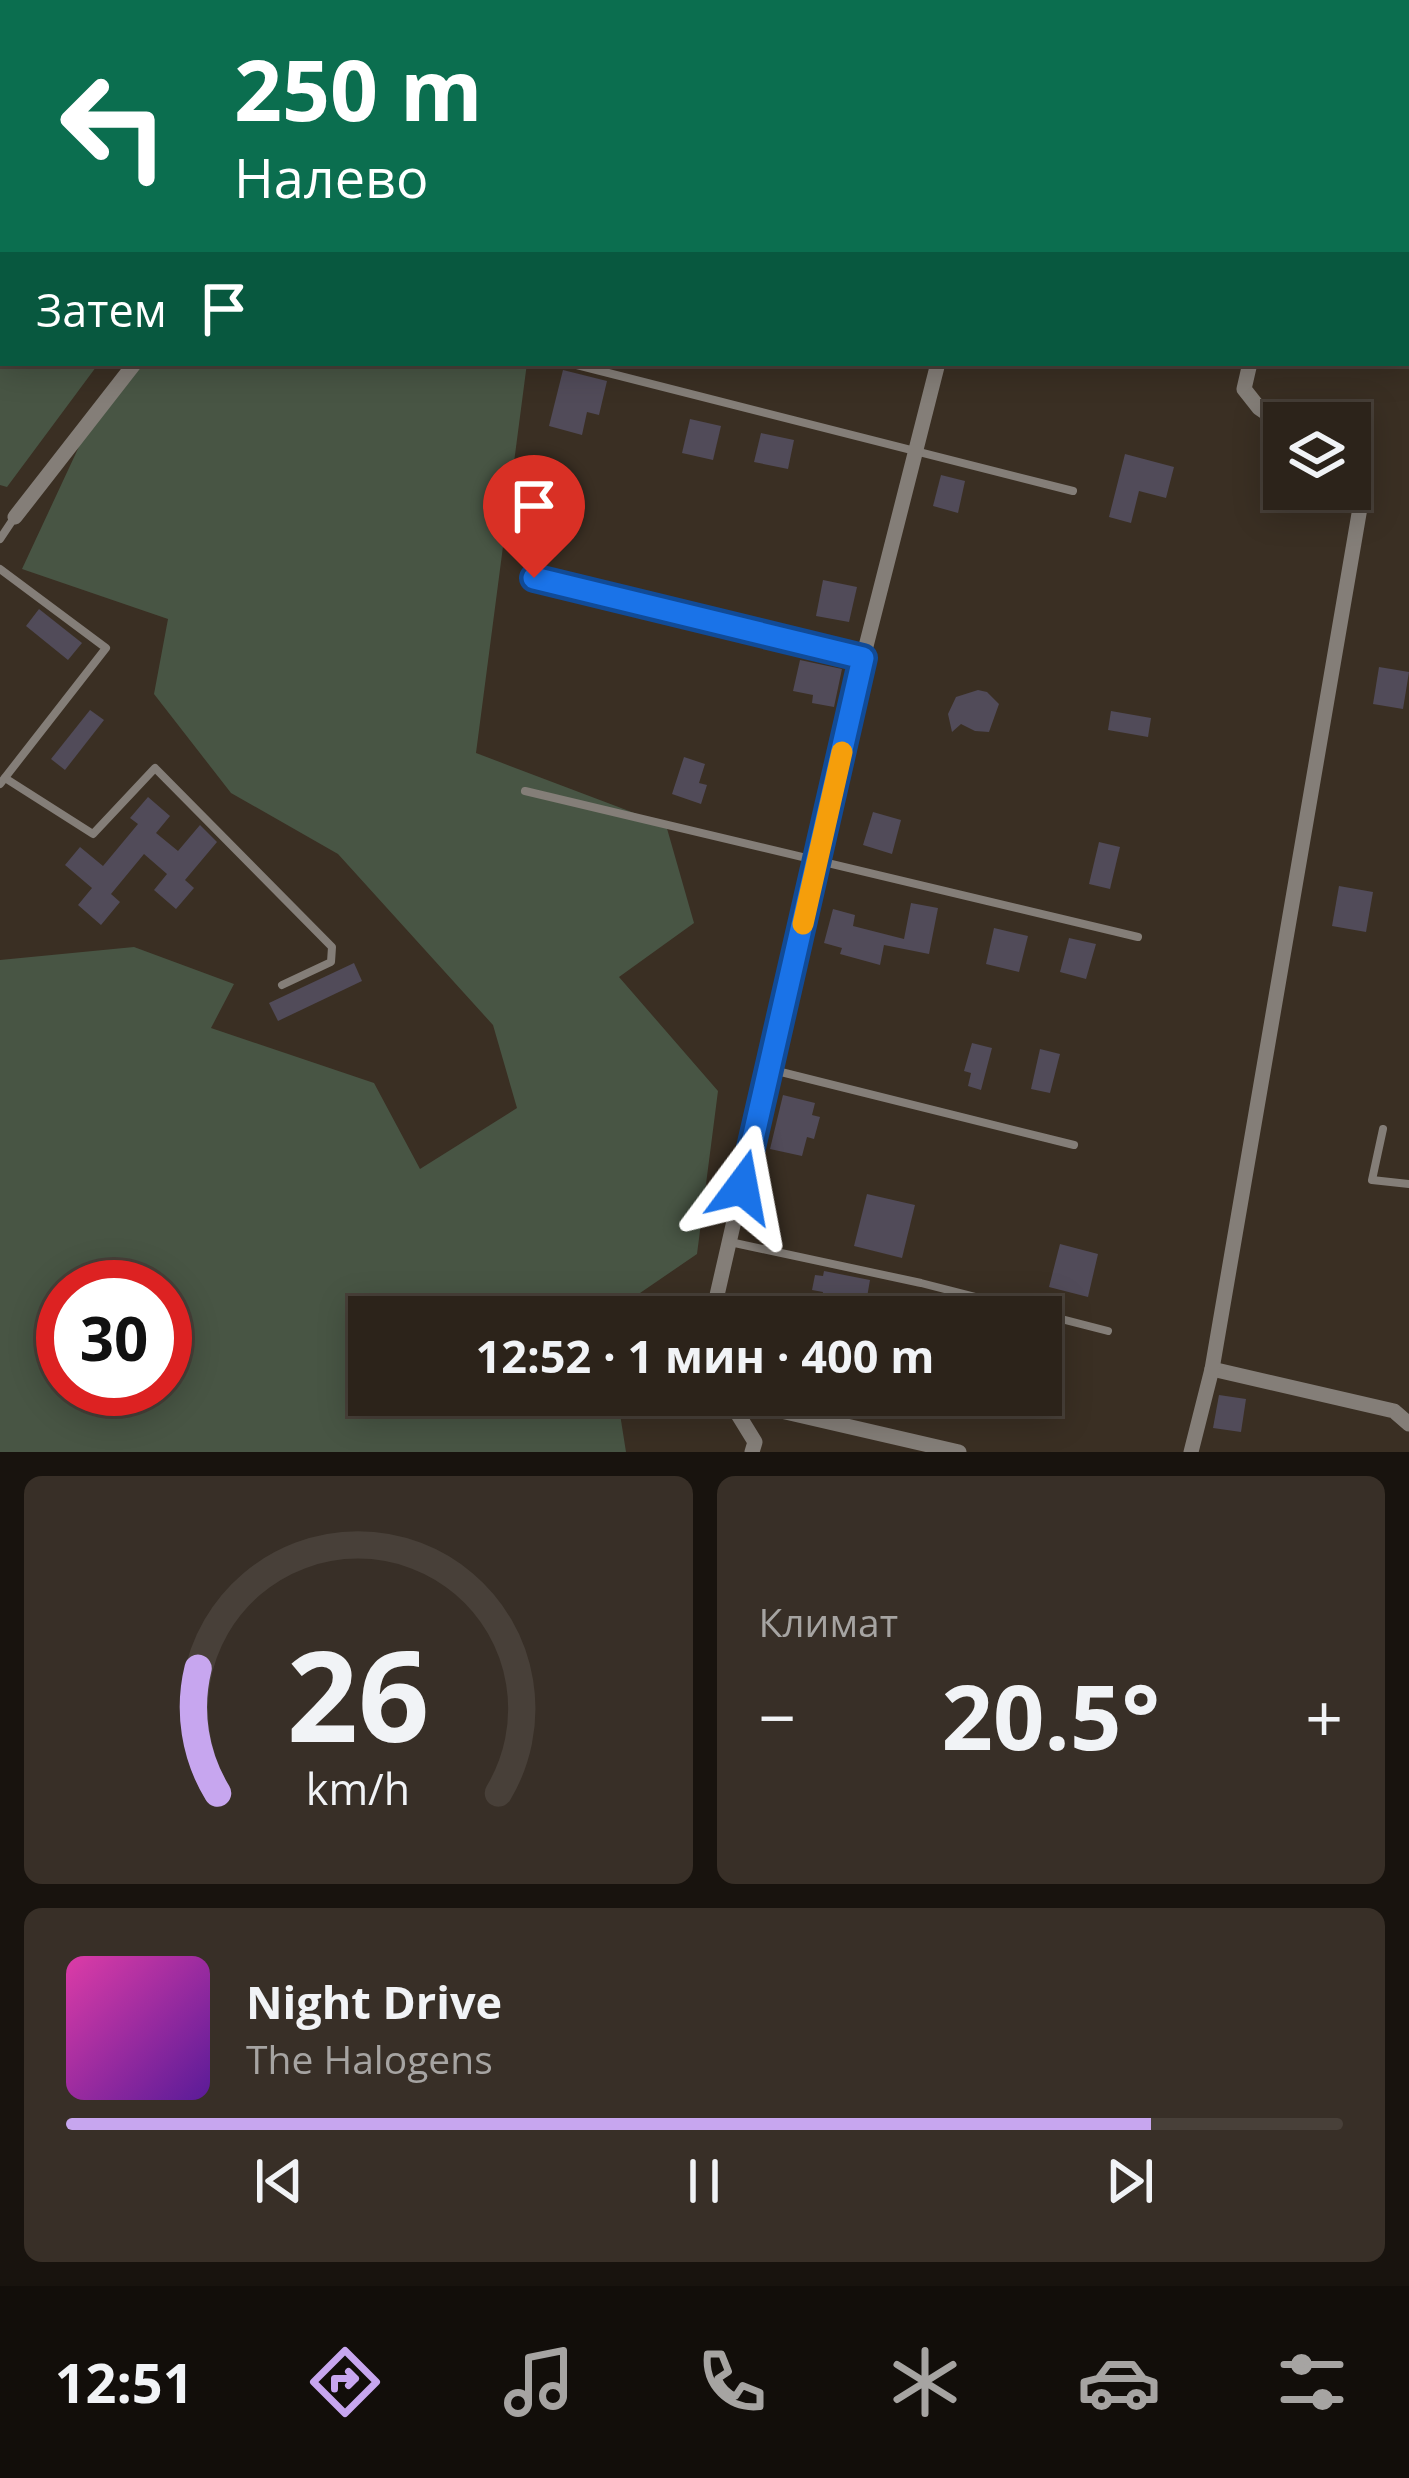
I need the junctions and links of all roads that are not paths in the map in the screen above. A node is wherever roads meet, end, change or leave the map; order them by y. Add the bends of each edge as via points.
1 (133, 366) edge
2 (581, 366) edge
3 (937, 366) edge
4 (1249, 366) edge
5 (1263, 411) edge
6 (916, 453) junction
7 (1073, 491) dead end
8 (1360, 510) edge
9 (15, 517) joint
10 (0, 539) edge
11 (0, 569) edge
12 (534, 578) dead end
13 (863, 658) junction
14 (2, 781) edge
15 (524, 791) dead end
16 (818, 862) junction
17 (1138, 937) dead end
18 (282, 985) dead end
19 (769, 1069) junction
20 (1384, 1129) dead end
21 (1074, 1145) dead end
22 (1409, 1184) edge
23 (729, 1242) junction
24 (717, 1296) edge
25 (1108, 1331) dead end
26 (1212, 1369) junction
27 (742, 1416) edge
28 (800, 1416) edge
29 (1409, 1424) edge
30 (752, 1452) edge
31 (959, 1452) edge
32 (1191, 1452) edge

1 - 9 street
2 - 6 lane
3 - 6 street
4 - 5 street via 1244,389
6 - 7 lane
6 - 13 street
8 - 26 street
9 - 10 lane
11 - 14 lane via 106,648
12 - 13 lane
13 - 16 street
14 - 18 lane via 93,834 154,768 332,947 331,962
15 - 16 lane
16 - 17 lane
16 - 19 street
19 - 21 lane
19 - 23 street
20 - 22 lane via 1372,1180
23 - 24 street
23 - 25 lane
26 - 29 street via 1394,1411
26 - 32 street
27 - 30 street
28 - 31 street

